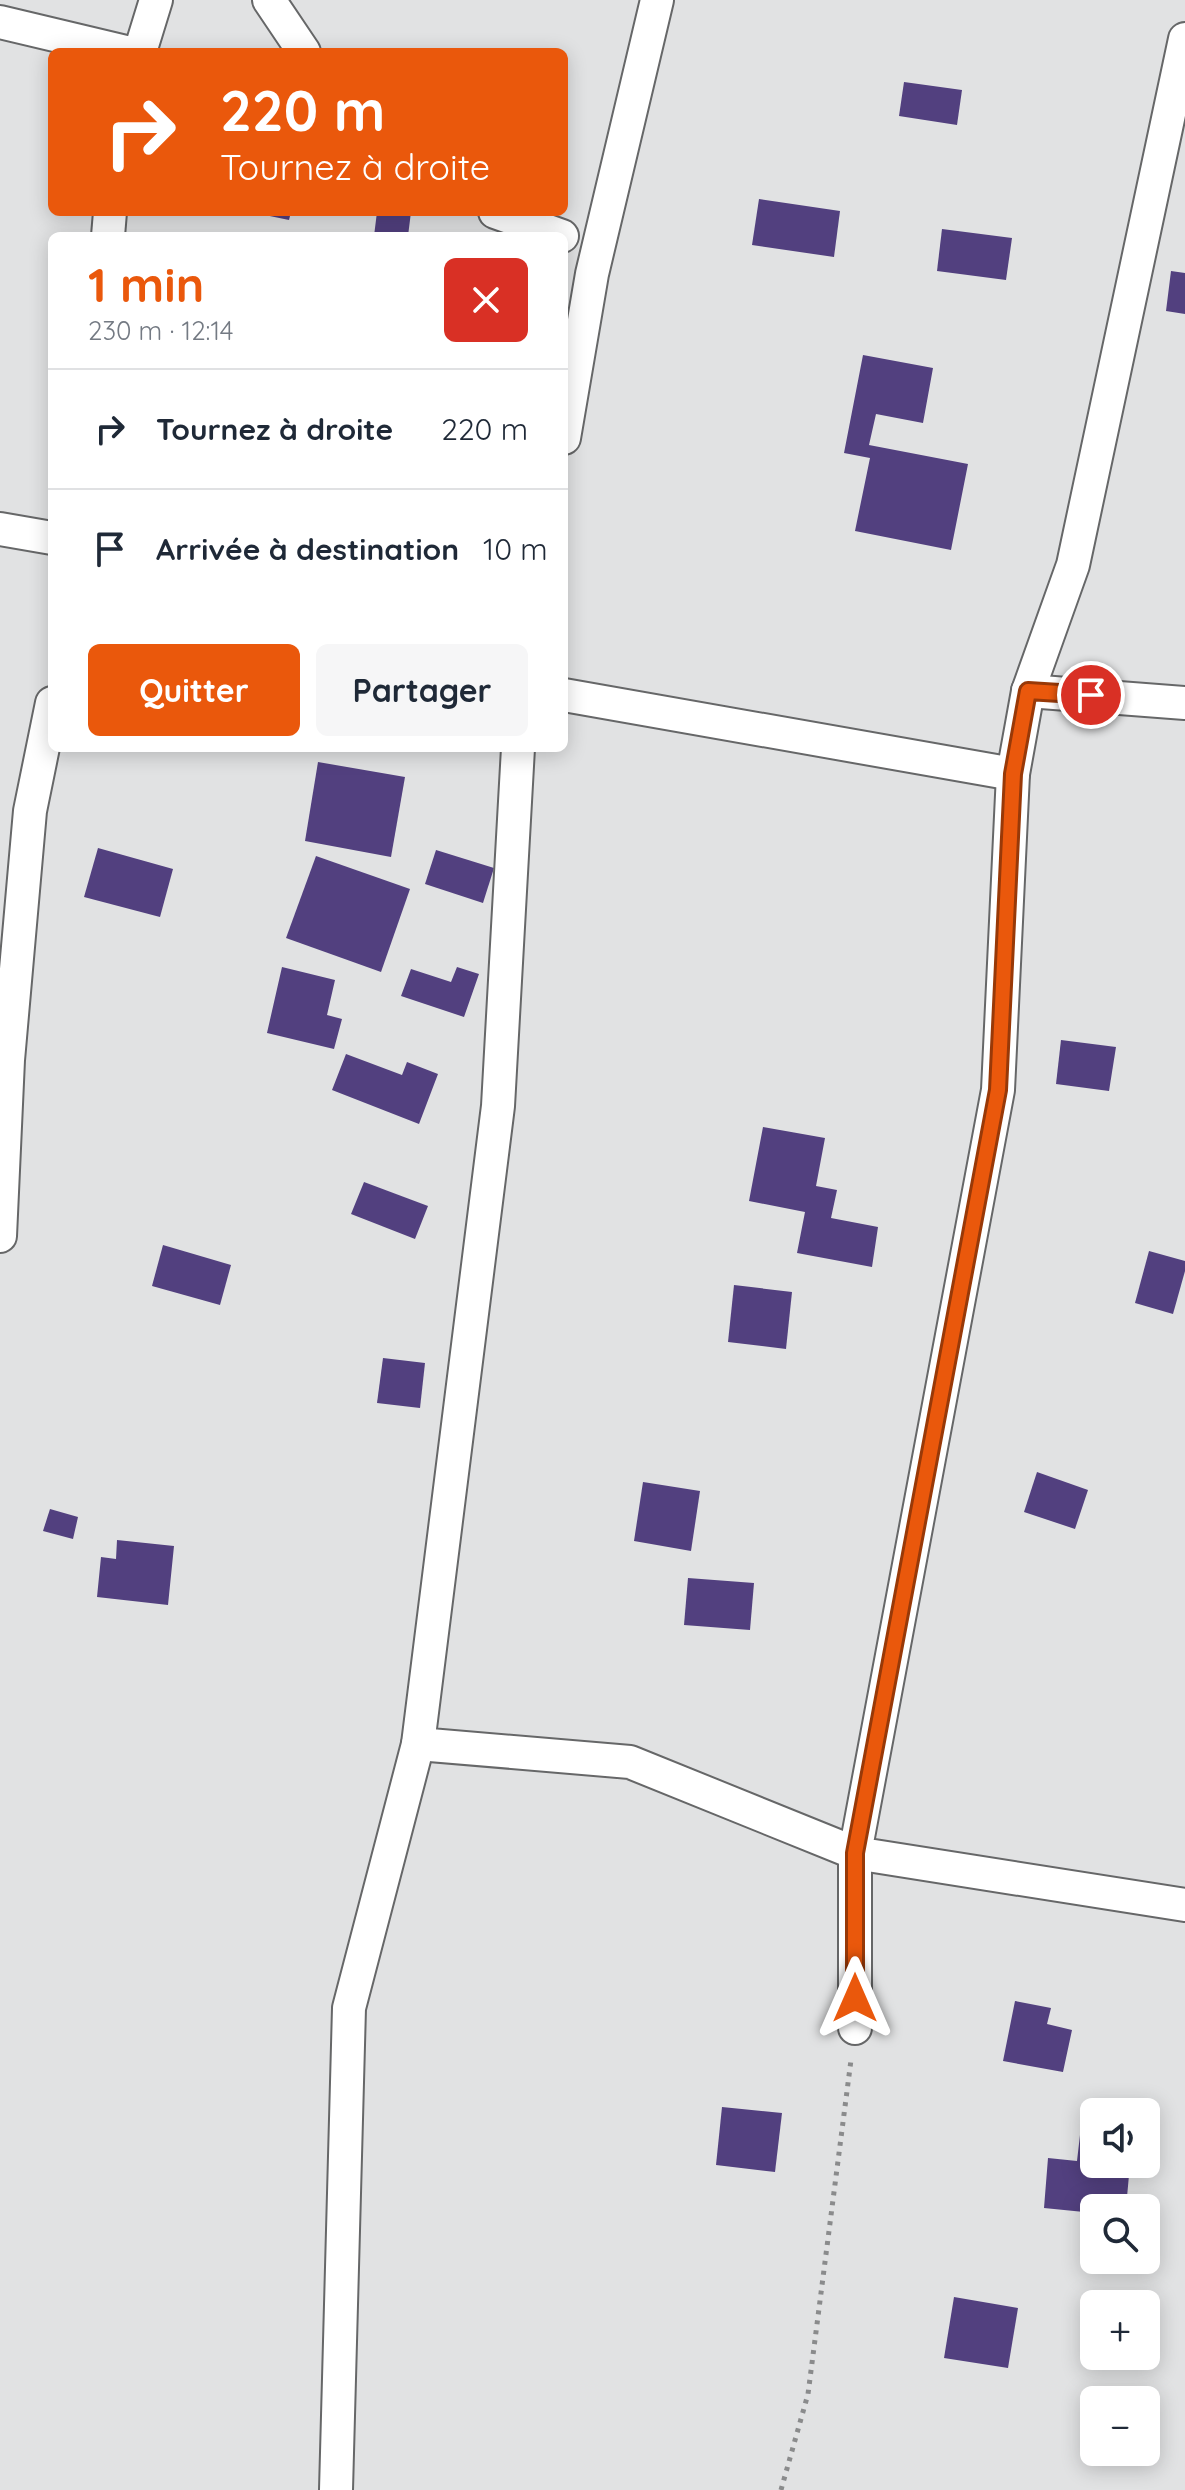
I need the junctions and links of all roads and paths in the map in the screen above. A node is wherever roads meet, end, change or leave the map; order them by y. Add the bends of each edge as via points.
1 (156, 0) edge
2 (269, 0) edge
3 (657, 0) edge
4 (0, 22) edge
5 (1185, 39) edge
6 (109, 48) edge
7 (141, 48) edge
8 (301, 48) edge
9 (506, 216) edge
10 (552, 232) edge
11 (568, 238) edge
12 (598, 249) junction
13 (568, 416) edge
14 (0, 529) edge
15 (48, 537) edge
16 (1028, 691) junction
17 (568, 696) edge
18 (1185, 703) edge
19 (48, 723) edge
20 (518, 752) edge
21 (1013, 774) junction
22 (0, 1236) edge
23 (418, 1744) junction
24 (855, 1853) junction
25 (1185, 1905) edge
26 (855, 2028) joint
27 (336, 2490) edge
28 (781, 2490) edge

1 - 7 street
2 - 8 street
3 - 12 street
4 - 6 street
5 - 16 street via 1073,565
9 - 10 street
11 - 12 street
12 - 13 street
14 - 15 street
16 - 18 street
16 - 21 street
17 - 21 street
19 - 22 street via 30,811 8,1060
20 - 23 street via 498,1106
21 - 24 street via 998,1090
23 - 24 street via 630,1762
23 - 27 street via 349,2008
24 - 25 street
24 - 26 street
26 - 28 path via 808,2394

